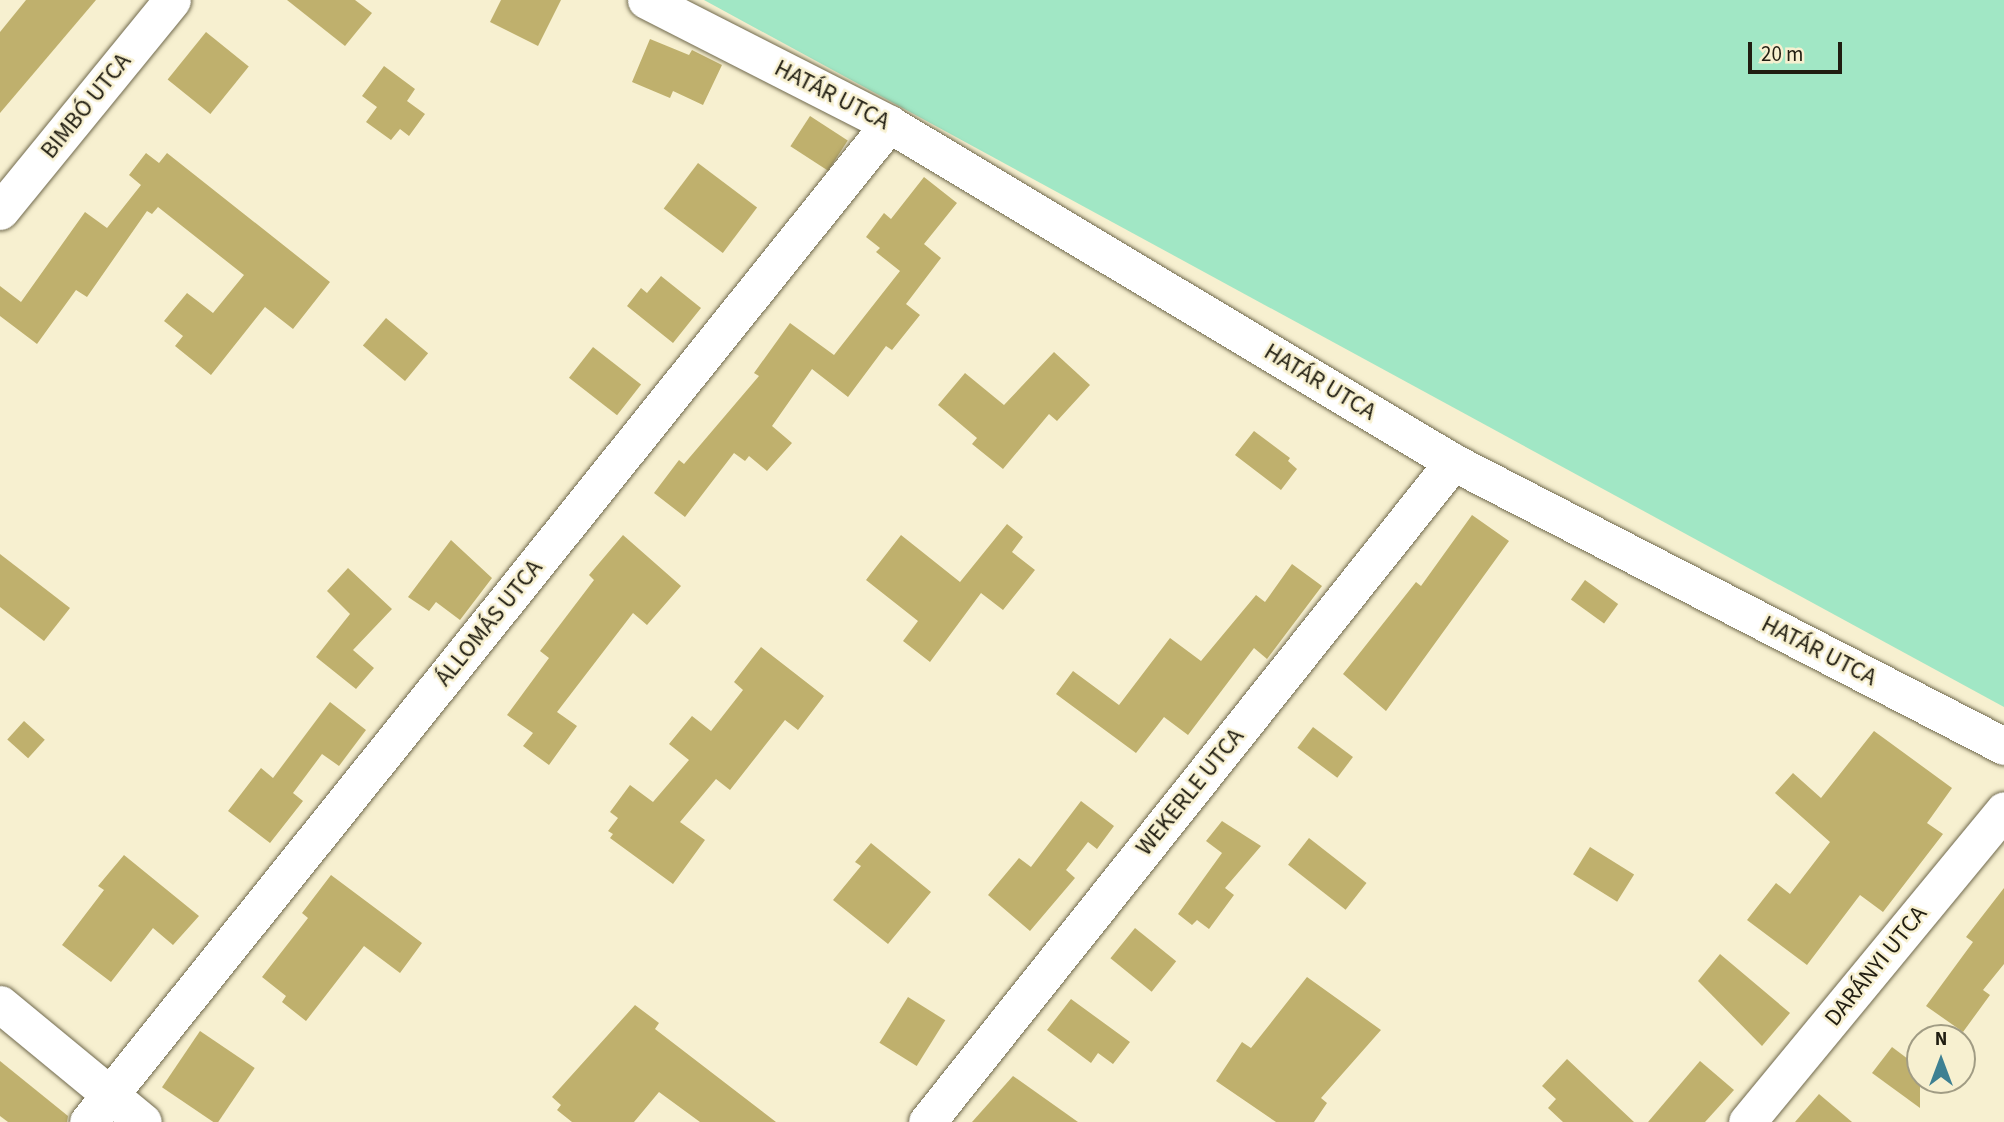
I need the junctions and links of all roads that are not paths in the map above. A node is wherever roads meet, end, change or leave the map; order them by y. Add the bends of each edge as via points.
1 (172, 0) edge
2 (646, 0) edge
3 (889, 124) junction
4 (0, 211) edge
5 (1453, 462) junction
6 (2004, 746) edge
7 (2004, 810) edge
8 (0, 1004) edge
9 (99, 1109) edge
10 (142, 1122) edge
11 (927, 1122) edge
12 (1747, 1122) edge

1 - 4 street, BIMBÓ UTCA
2 - 3 street, HATÁR UTCA
3 - 5 street, HATÁR UTCA
3 - 9 street, ÁLLOMÁS UTCA
5 - 6 street, HATÁR UTCA
5 - 11 street, WEKERLE UTCA
7 - 12 street, DARÁNYI UTCA
8 - 9 street
9 - 10 street

